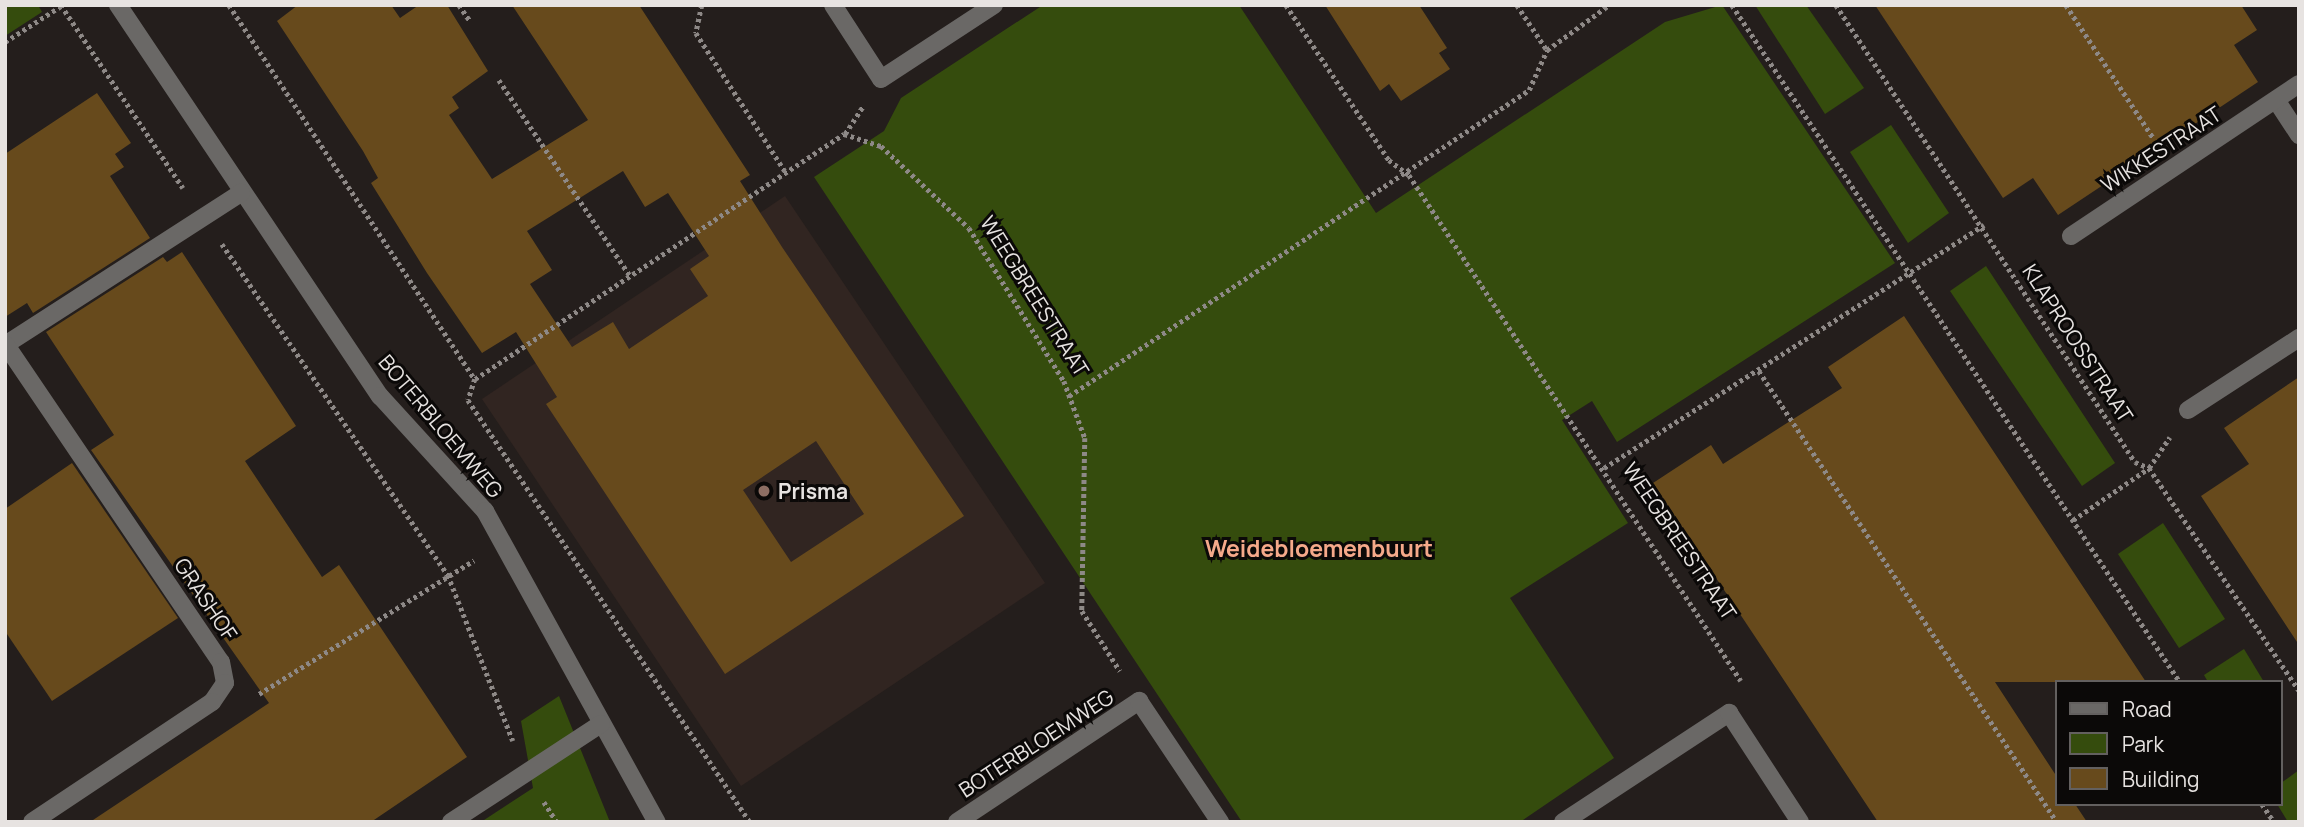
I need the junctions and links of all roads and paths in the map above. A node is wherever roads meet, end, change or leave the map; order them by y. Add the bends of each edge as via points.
1 (61, 5) edge
2 (118, 5) edge
3 (229, 5) edge
4 (459, 5) edge
5 (702, 5) edge
6 (833, 5) edge
7 (994, 5) edge
8 (1286, 5) edge
9 (1517, 5) edge
10 (1609, 5) edge
11 (1732, 5) edge
12 (1836, 5) edge
13 (2066, 5) edge
14 (470, 21) dead end
15 (5, 42) edge
16 (1547, 50) junction
17 (499, 80) dead end
18 (2299, 84) edge
19 (2276, 100) junction
20 (2299, 135) edge
21 (2173, 167) junction
22 (785, 171) junction
23 (1409, 174) junction
24 (241, 193) junction
25 (203, 217) junction
26 (1984, 225) junction
27 (2071, 236) dead end
28 (1909, 274) junction
29 (630, 275) junction
30 (2299, 338) edge
31 (6, 345) edge
32 (1759, 371) junction
33 (475, 379) junction
34 (1069, 397) junction
35 (2188, 410) joint
36 (1604, 468) junction
37 (2149, 468) junction
38 (2073, 520) junction
39 (503, 543) junction
40 (448, 576) junction
41 (2179, 680) edge
42 (225, 683) junction
43 (2299, 690) edge
44 (1139, 701) junction
45 (1729, 713) junction
46 (601, 724) junction
47 (526, 773) junction
48 (2263, 806) edge
49 (32, 822) edge
50 (451, 822) edge
51 (557, 822) edge
52 (657, 822) edge
53 (750, 822) edge
54 (957, 822) edge
55 (1220, 822) edge
56 (1563, 822) edge
57 (1800, 822) edge
58 (2057, 822) edge
59 (2274, 822) edge

1 - 15 path
1 - 25 path
2 - 24 street, BOTERBLOEMWEG
3 - 33 path
4 - 14 path
5 - 22 path via 696,33
6 - 7 street via 881,79
8 - 23 path, WEEGBREESTRAAT via 1389,160
9 - 16 path
10 - 16 path
11 - 28 path
12 - 26 path, KLAPROOSSTRAAT
13 - 21 path
16 - 23 path via 1529,90
17 - 29 path
18 - 19 street, WIKKESTRAAT
19 - 20 street
19 - 21 street, WIKKESTRAAT
21 - 27 street, WIKKESTRAAT
22 - 29 path
22 - 34 path, WEEGBREESTRAAT via 844,134 881,146 970,228
23 - 34 path
23 - 36 path, WEEGBREESTRAAT
24 - 25 street, GRASHOF
24 - 39 street, BOTERBLOEMWEG via 380,396 485,511
25 - 31 street, GRASHOF
25 - 40 path
26 - 28 path
26 - 37 path, KLAPROOSSTRAAT via 2135,462
28 - 32 path
28 - 38 path
29 - 33 path
30 - 35 street
31 - 42 street, GRASHOF via 221,662
32 - 36 path
32 - 58 path
33 - 53 path via 468,400
34 - 44 path, WEEGBREESTRAAT via 1085,438 1082,611
35 - 37 path
36 - 45 path, WEEGBREESTRAAT via 1743,676
37 - 38 path
37 - 43 path, KLAPROOSSTRAAT
38 - 41 path
39 - 40 path
39 - 46 street, BOTERBLOEMWEG
40 - 42 path via 260,694
40 - 47 path
42 - 49 street via 212,702
44 - 54 street, BOTERBLOEMWEG
44 - 55 street
45 - 56 street
45 - 57 street
46 - 47 street
46 - 52 street, BOTERBLOEMWEG
47 - 50 street
47 - 51 path
48 - 59 path

